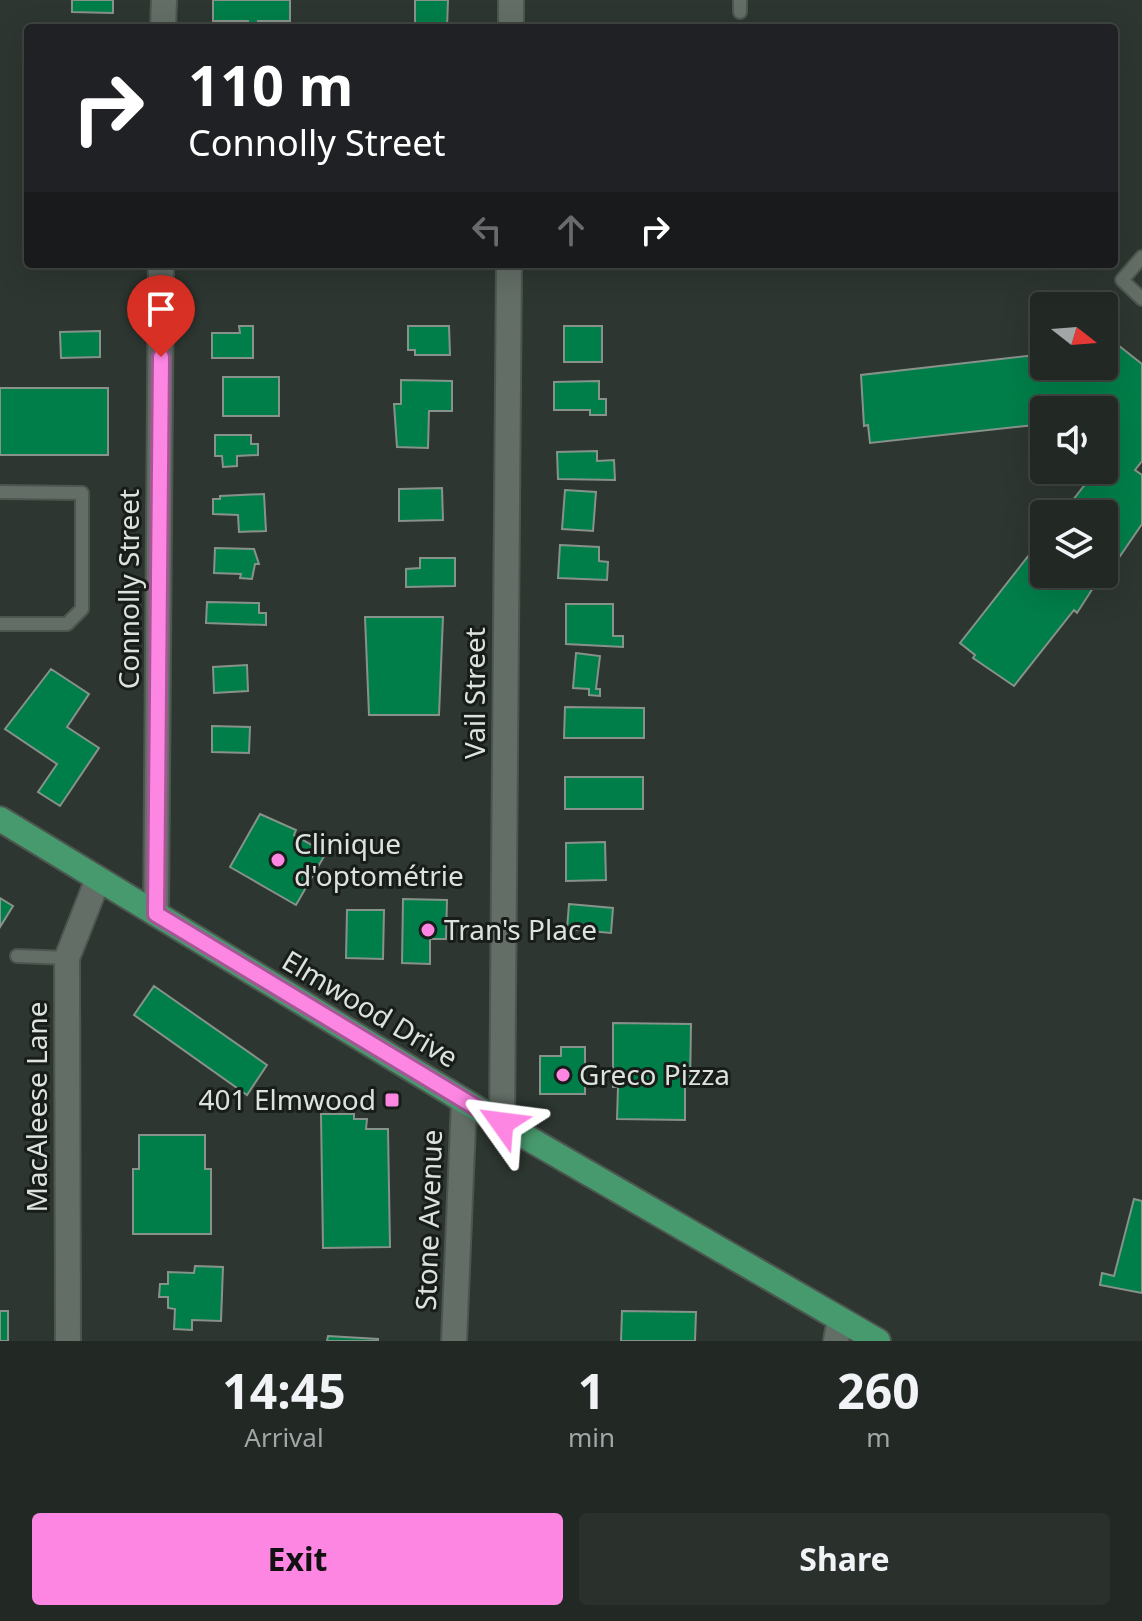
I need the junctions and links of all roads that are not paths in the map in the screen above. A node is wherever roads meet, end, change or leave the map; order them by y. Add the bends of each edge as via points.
1 (164, 0) edge
2 (511, 0) edge
3 (163, 24) edge
4 (511, 24) edge
5 (1142, 257) edge
6 (161, 268) edge
7 (509, 268) edge
8 (1142, 299) edge
9 (0, 492) edge
10 (0, 624) edge
11 (0, 819) edge
12 (98, 879) junction
13 (156, 914) junction
14 (17, 956) dead end
15 (67, 958) junction
16 (464, 1101) junction
17 (502, 1123) junction
18 (840, 1334) edge
19 (68, 1341) edge
20 (454, 1341) edge
21 (878, 1341) edge

1 - 3 street
2 - 4 street
5 - 8 lane via 1122,280
6 - 13 street, Connolly Street
7 - 17 street, Vail Street
9 - 10 lane via 82,493 82,609 67,624
11 - 12 main road, Elmwood Drive
12 - 13 main road, Elmwood Drive
12 - 15 street, MacAleese Lane
13 - 16 main road, Elmwood Drive
14 - 15 lane
15 - 19 street, MacAleese Lane
16 - 17 main road, Elmwood Drive
16 - 20 street, Stone Avenue
17 - 18 main road, Elmwood Drive
18 - 21 main road, Elmwood Drive

